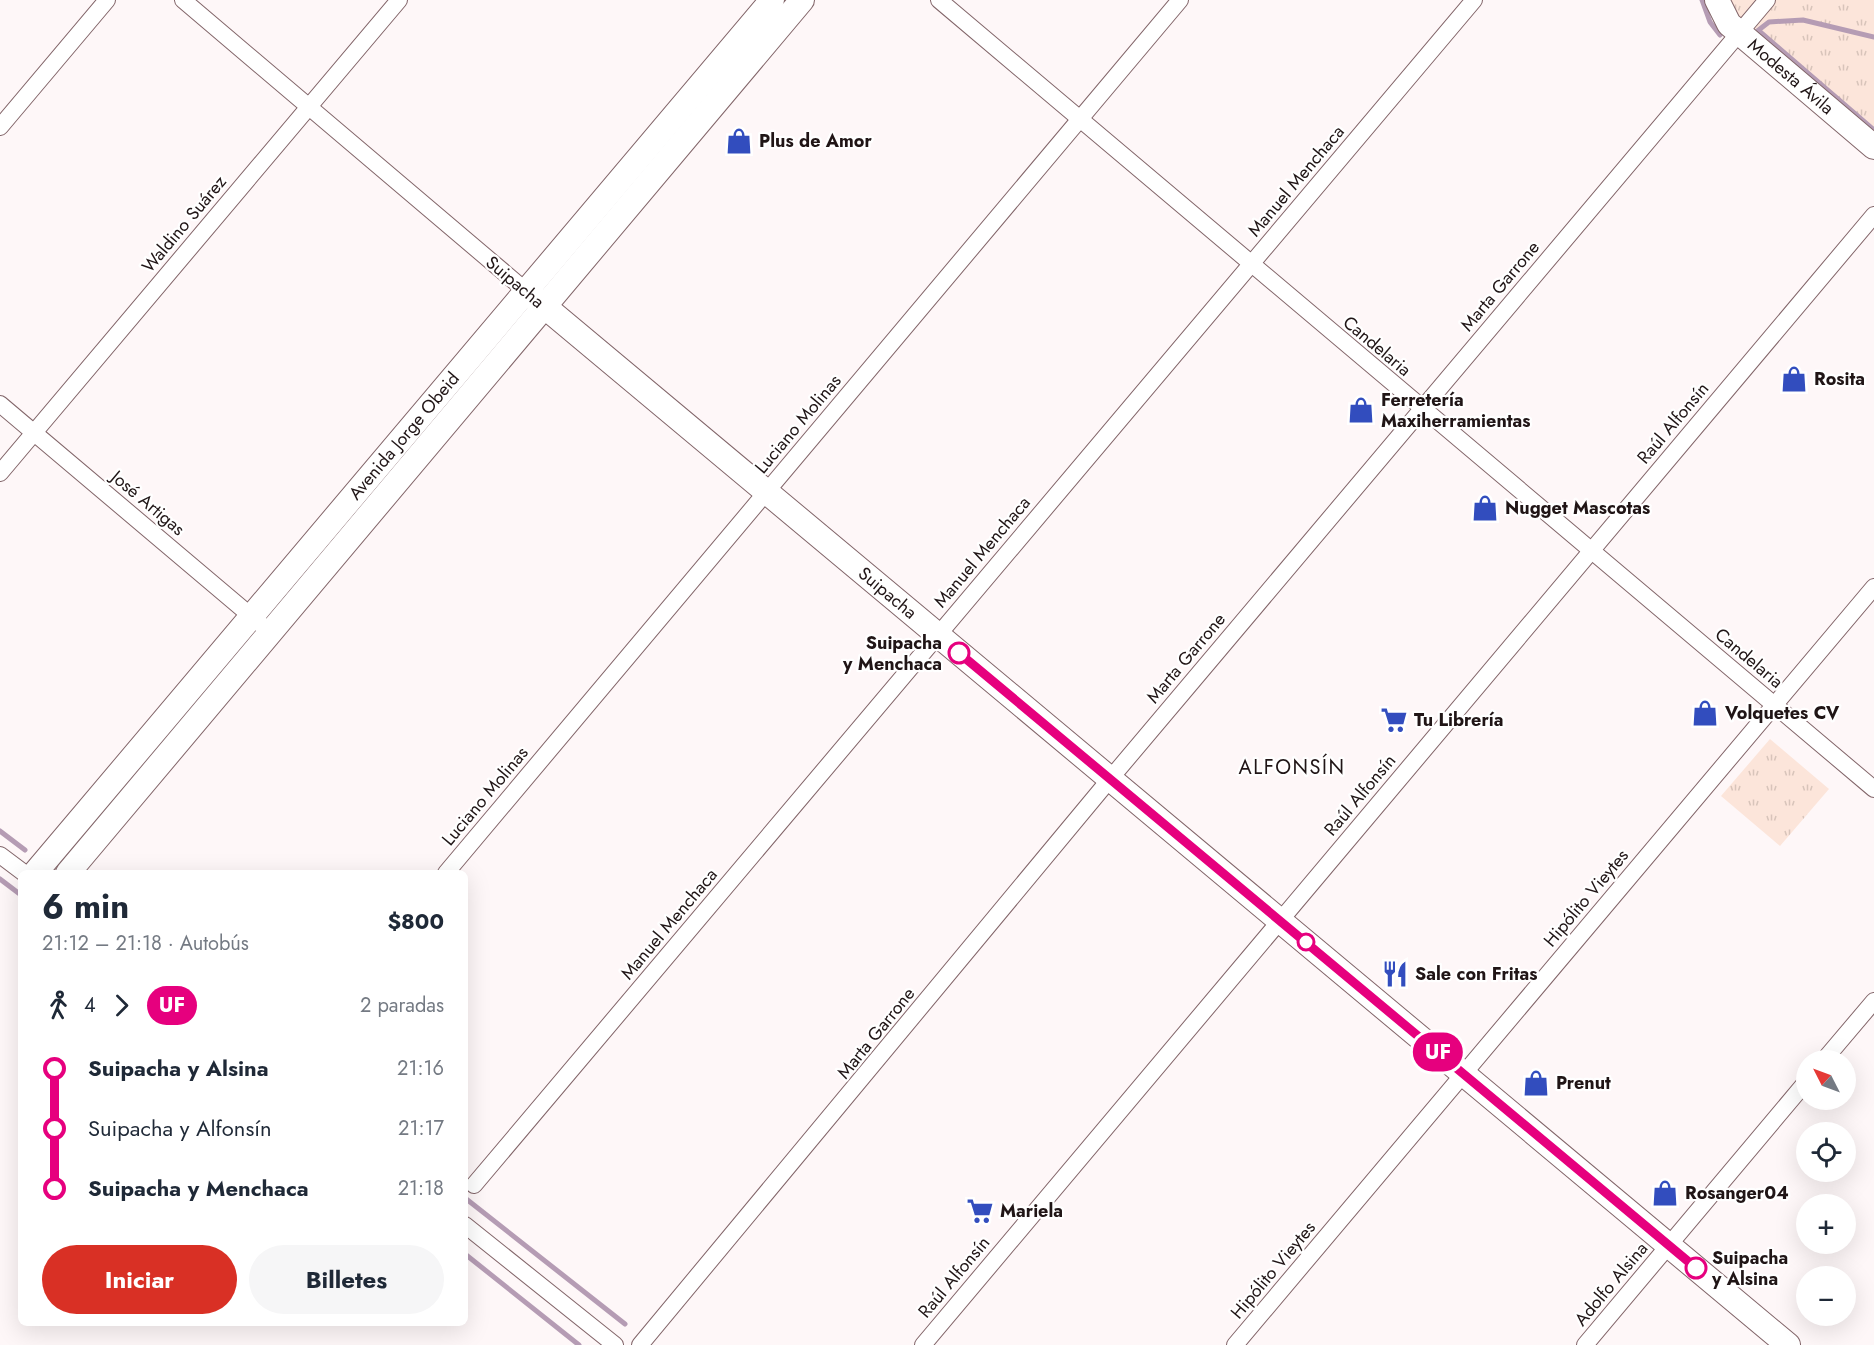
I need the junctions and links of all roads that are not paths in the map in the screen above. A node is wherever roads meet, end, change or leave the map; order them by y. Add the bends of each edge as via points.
1 (107, 0) edge
2 (183, 0) edge
3 (399, 0) edge
4 (771, 0) edge
5 (802, 0) edge
6 (939, 0) edge
7 (1180, 0) edge
8 (1474, 0) edge
9 (1718, 0) edge
10 (1767, 0) edge
11 (1739, 34) junction
12 (308, 107) junction
13 (1080, 120) junction
14 (0, 127) edge
15 (1874, 147) edge
16 (1874, 215) edge
17 (1251, 265) junction
18 (535, 299) junction
19 (0, 404) edge
20 (1421, 409) junction
21 (34, 432) junction
22 (0, 472) edge
23 (766, 492) junction
24 (1591, 552) junction
25 (1874, 587) edge
26 (252, 616) junction
27 (270, 632) junction
28 (938, 635) junction
29 (1774, 705) junction
30 (1110, 779) junction
31 (1874, 789) edge
32 (0, 855) edge
33 (20, 870) edge
34 (38, 870) edge
35 (71, 870) edge
36 (449, 870) edge
37 (1280, 921) junction
38 (1874, 1001) edge
39 (1832, 1050) edge
40 (1464, 1074) junction
41 (1796, 1094) edge
42 (474, 1185) dead end
43 (468, 1227) edge
44 (1669, 1245) junction
45 (615, 1345) edge
46 (640, 1345) edge
47 (923, 1345) edge
48 (1235, 1345) edge
49 (1585, 1345) edge
50 (1788, 1345) edge

1 - 14 street
2 - 12 street, Suipacha
3 - 12 street, Waldino Suárez
4 - 18 main road, Avenida Jorge Obeid
5 - 18 main road, Avenida Jorge Obeid
6 - 13 street, Candelaria
7 - 13 street, Luciano Molinas
8 - 17 street, Manuel Menchaca
9 - 11 main road, Modesta Ávila via 1729,24
10 - 11 street, Marta Garrone
11 - 15 main road, Modesta Ávila
11 - 20 street, Marta Garrone
12 - 18 street, Suipacha
12 - 21 street, Waldino Suárez
13 - 17 street, Candelaria
13 - 23 street, Luciano Molinas
16 - 24 street, Raúl Alfonsín
17 - 20 street, Candelaria
17 - 28 street, Manuel Menchaca
18 - 23 main road, Suipacha
18 - 26 main road, Avenida Jorge Obeid
18 - 27 main road, Avenida Jorge Obeid
19 - 21 street, José Artigas
20 - 24 street, Candelaria
20 - 30 street, Marta Garrone
21 - 22 street, Waldino Suárez
21 - 26 street, José Artigas
23 - 28 main road, Suipacha
23 - 36 street, Luciano Molinas
24 - 29 street, Candelaria
24 - 37 street, Raúl Alfonsín
25 - 29 street, Hipólito Vieytes
26 - 27 street, José Artigas
26 - 34 main road, Avenida Jorge Obeid
27 - 35 main road, Avenida Jorge Obeid
28 - 30 main road, Suipacha
28 - 42 street, Manuel Menchaca
29 - 31 street, Candelaria
29 - 40 street, Hipólito Vieytes
30 - 37 main road, Suipacha
30 - 46 street, Marta Garrone
32 - 33 street
37 - 40 main road, Suipacha
37 - 47 street, Raúl Alfonsín
38 - 39 street
40 - 44 main road, Suipacha
40 - 48 street, Hipólito Vieytes
41 - 44 street, Adolfo Alsina
43 - 45 street
44 - 49 street, Adolfo Alsina
44 - 50 main road, Suipacha

